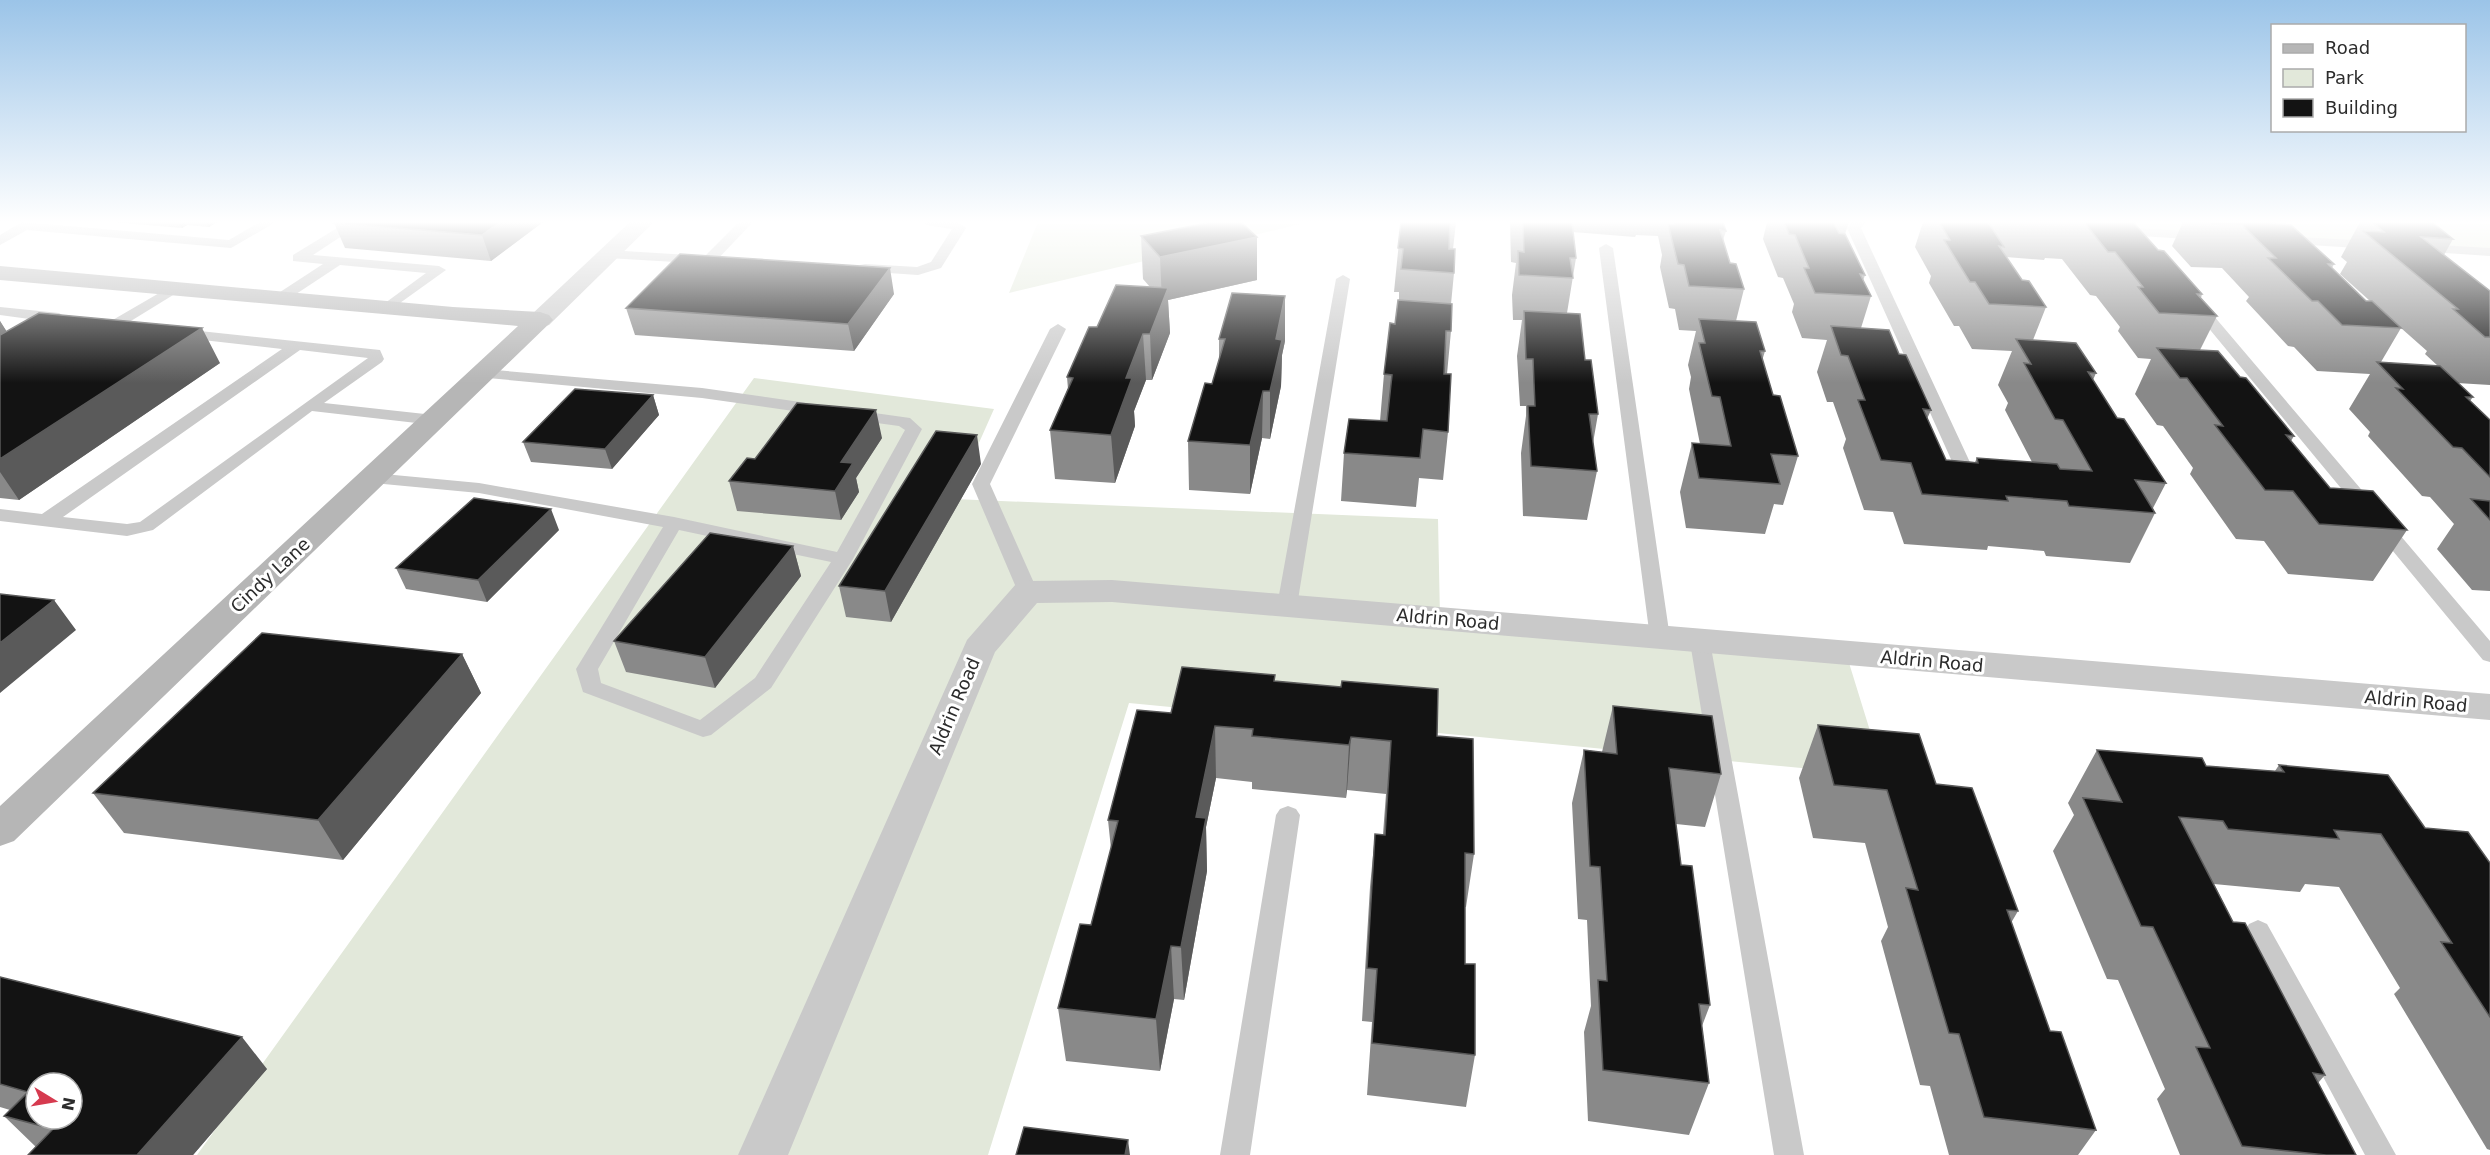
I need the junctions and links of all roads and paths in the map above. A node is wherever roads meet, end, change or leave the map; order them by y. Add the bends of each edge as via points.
1 (31, 276) edge
2 (314, 276) edge
3 (431, 276) edge
4 (585, 276) edge
5 (1610, 276) edge
6 (1876, 276) edge
7 (1343, 279) dead end
8 (172, 289) junction
9 (2190, 296) edge
10 (279, 299) junction
11 (386, 309) junction
12 (0, 311) edge
13 (69, 319) edge
14 (540, 320) junction
15 (1058, 329) dead end
16 (296, 346) junction
17 (483, 374) junction
18 (309, 406) junction
19 (434, 420) junction
20 (373, 478) junction
21 (1978, 499) edge
22 (0, 515) edge
23 (46, 520) junction
24 (674, 523) junction
25 (843, 559) junction
26 (1028, 592) junction
27 (1287, 606) junction
28 (1660, 638) junction
29 (1700, 642) junction
30 (2490, 655) edge
31 (2490, 708) edge
32 (1287, 815) dead end
33 (0, 830) edge
34 (2258, 931) dead end
35 (763, 1155) edge
36 (1235, 1155) edge
37 (1789, 1155) edge
38 (2381, 1155) edge

1 - 8 street
2 - 10 lane
3 - 11 lane
4 - 14 street, Cindy Lane
5 - 28 lane
6 - 21 lane
7 - 27 lane
8 - 10 street
8 - 16 lane via 110,324 118,328
9 - 30 lane
10 - 11 street
11 - 14 street
12 - 13 lane
14 - 17 street, Cindy Lane
15 - 26 lane via 981,484
16 - 18 lane via 374,353 376,359
16 - 23 lane
17 - 19 street, Cindy Lane
17 - 25 lane via 702,393 911,425 914,429
18 - 19 lane
18 - 23 lane via 146,526 127,530
19 - 20 street, Cindy Lane
20 - 24 lane via 479,488
20 - 33 street, Cindy Lane
22 - 23 lane
24 - 25 lane
24 - 25 lane via 587,669 587,678 591,687 703,729 763,683
26 - 27 street, Aldrin Road via 1112,591
26 - 35 street, Aldrin Road via 979,648
27 - 28 street, Aldrin Road
28 - 29 street, Aldrin Road
29 - 31 street, Aldrin Road
29 - 37 lane
32 - 36 lane
34 - 38 lane

